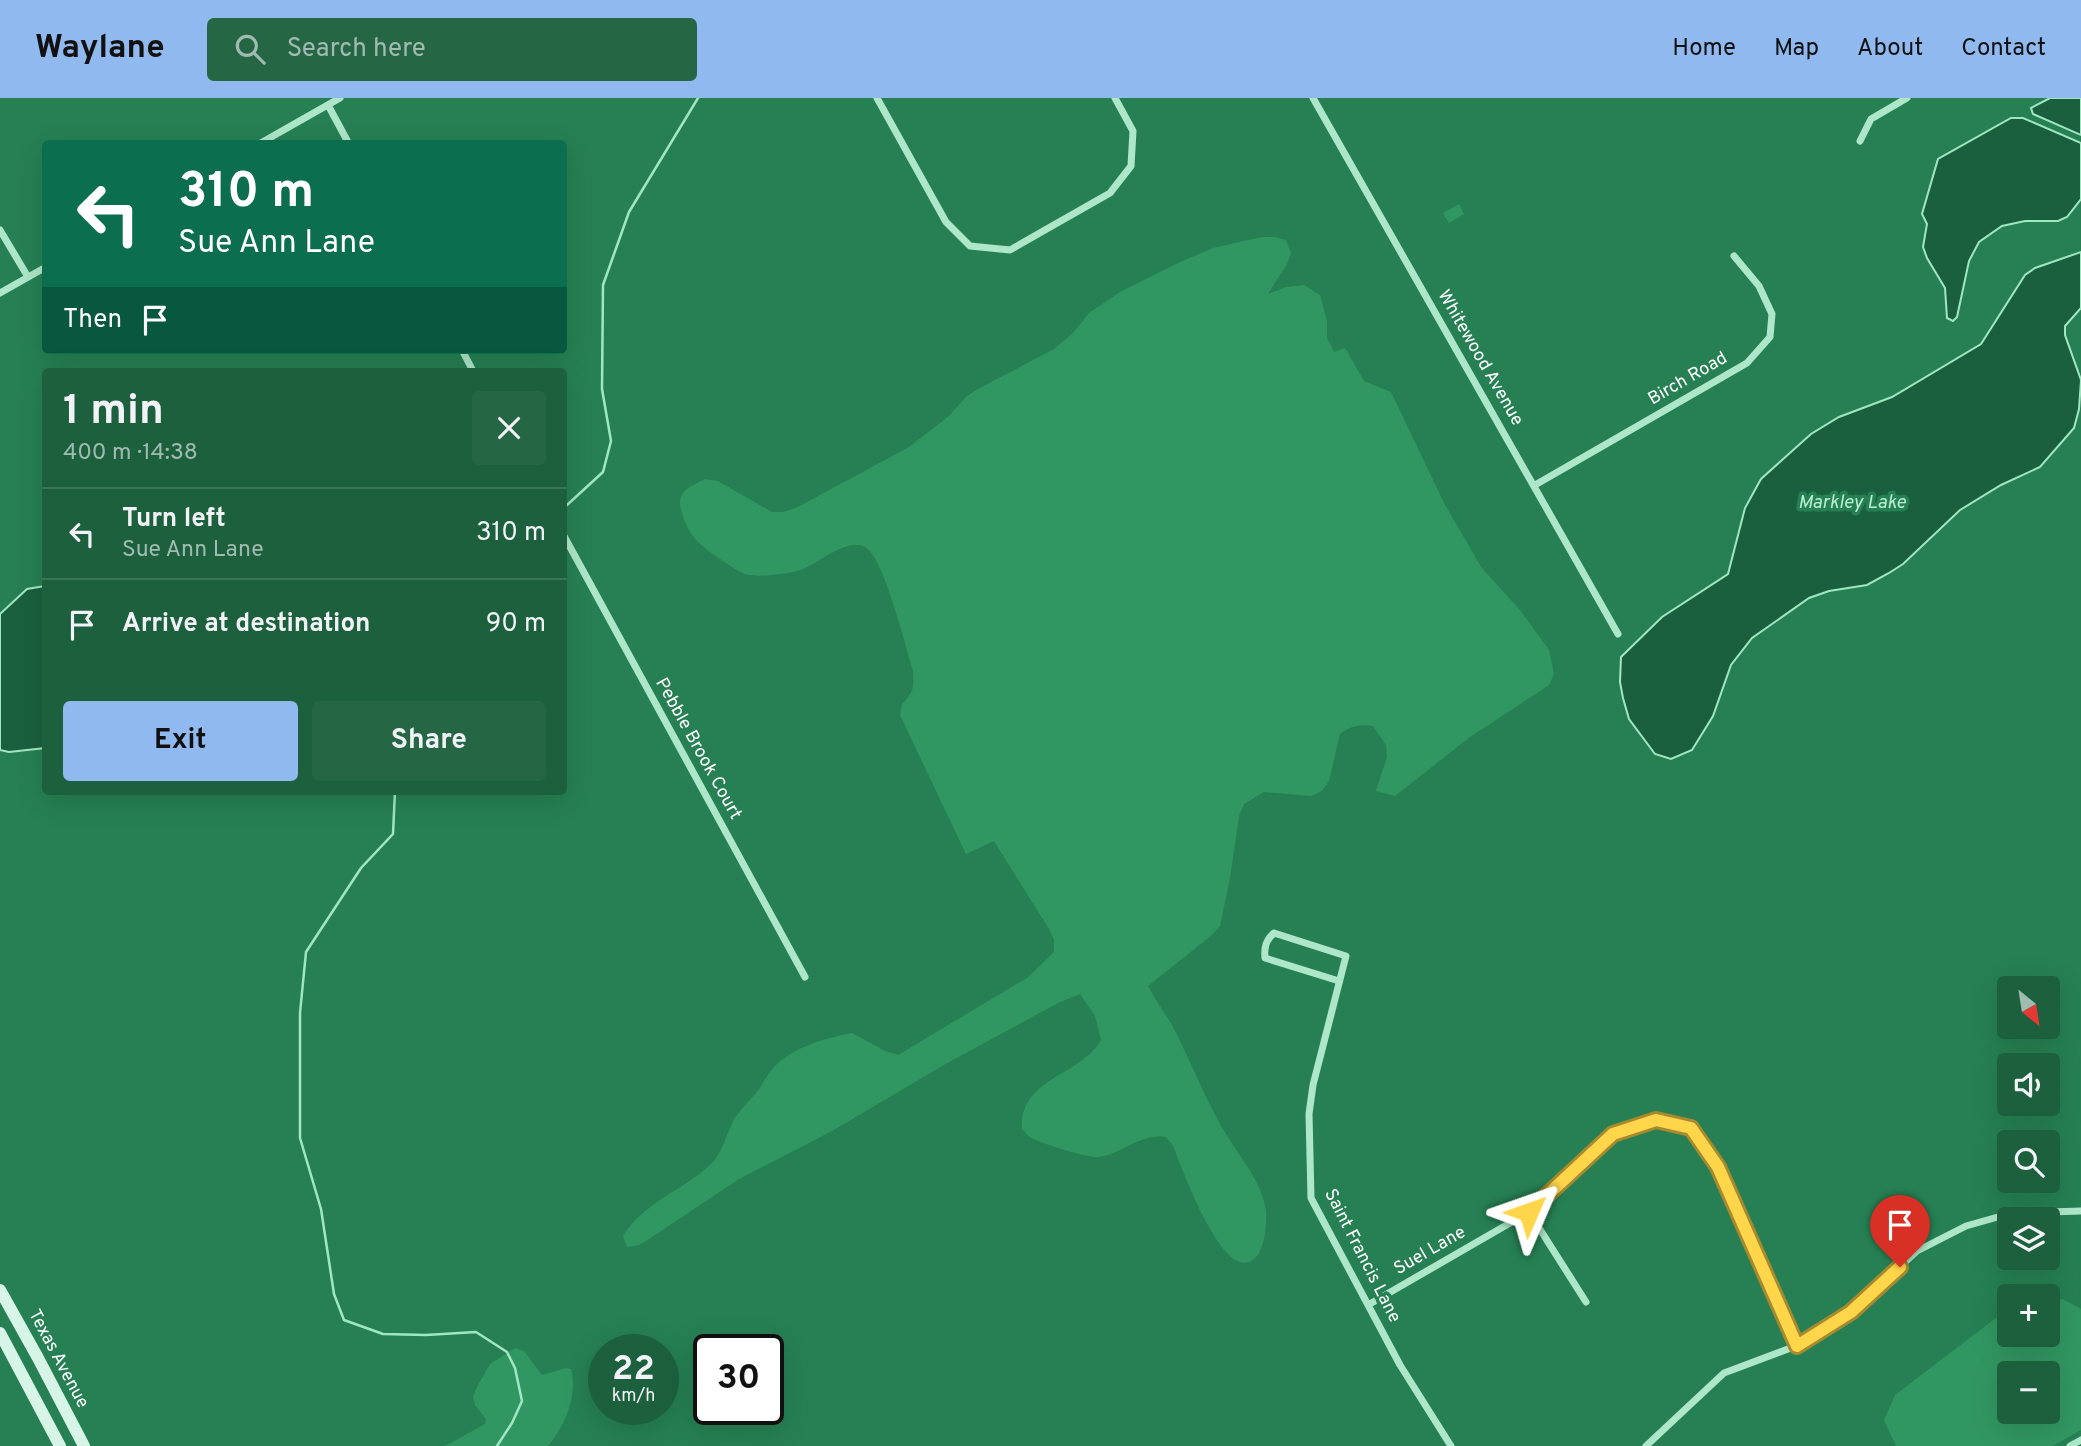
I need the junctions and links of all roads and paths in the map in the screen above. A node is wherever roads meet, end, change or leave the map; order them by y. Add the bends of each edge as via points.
1 (340, 98) edge
2 (877, 98) edge
3 (1115, 98) edge
4 (1313, 98) edge
5 (1907, 98) edge
6 (328, 105) junction
7 (266, 140) edge
8 (347, 140) edge
9 (1860, 141) dead end
10 (0, 230) edge
11 (1734, 256) dead end
12 (42, 269) edge
13 (28, 277) junction
14 (0, 293) edge
15 (1535, 485) junction
16 (567, 541) edge
17 (1618, 634) dead end
18 (805, 977) dead end
19 (1339, 981) junction
20 (2081, 1211) edge
21 (1529, 1212) junction
22 (0, 1290) edge
23 (1586, 1302) dead end
24 (1368, 1305) junction
25 (0, 1333) edge
26 (1797, 1346) junction
27 (2081, 1440) edge
28 (60, 1446) edge
29 (83, 1446) edge
30 (1451, 1446) edge
31 (1646, 1446) edge
32 (2070, 1446) edge

1 - 6 street
2 - 3 street via 946,222 970,246 1010,250 1110,193 1131,166 1133,131
4 - 15 street, Whitewood Avenue
5 - 9 street via 1871,119
6 - 7 street
6 - 8 street
10 - 13 street
11 - 15 street, Birch Road via 1759,286 1772,314 1770,337 1747,363
12 - 13 street
13 - 14 street
15 - 17 street, Whitewood Avenue
16 - 18 street, Pebble Brook Court
19 - 19 street, Saint Francis Lane via 1265,958 1268,939 1274,933 1346,956
19 - 24 street, Saint Francis Lane via 1312,1085 1311,1198
20 - 26 street via 2012,1213 1966,1226 1917,1251 1851,1312
21 - 23 street
21 - 24 street, Suel Lane
21 - 26 street, Suel Lane via 1613,1134 1656,1120 1691,1128 1718,1167
22 - 29 main road, Texas Avenue
24 - 30 street, Saint Francis Lane
25 - 28 main road
26 - 31 street via 1724,1373
27 - 32 street

